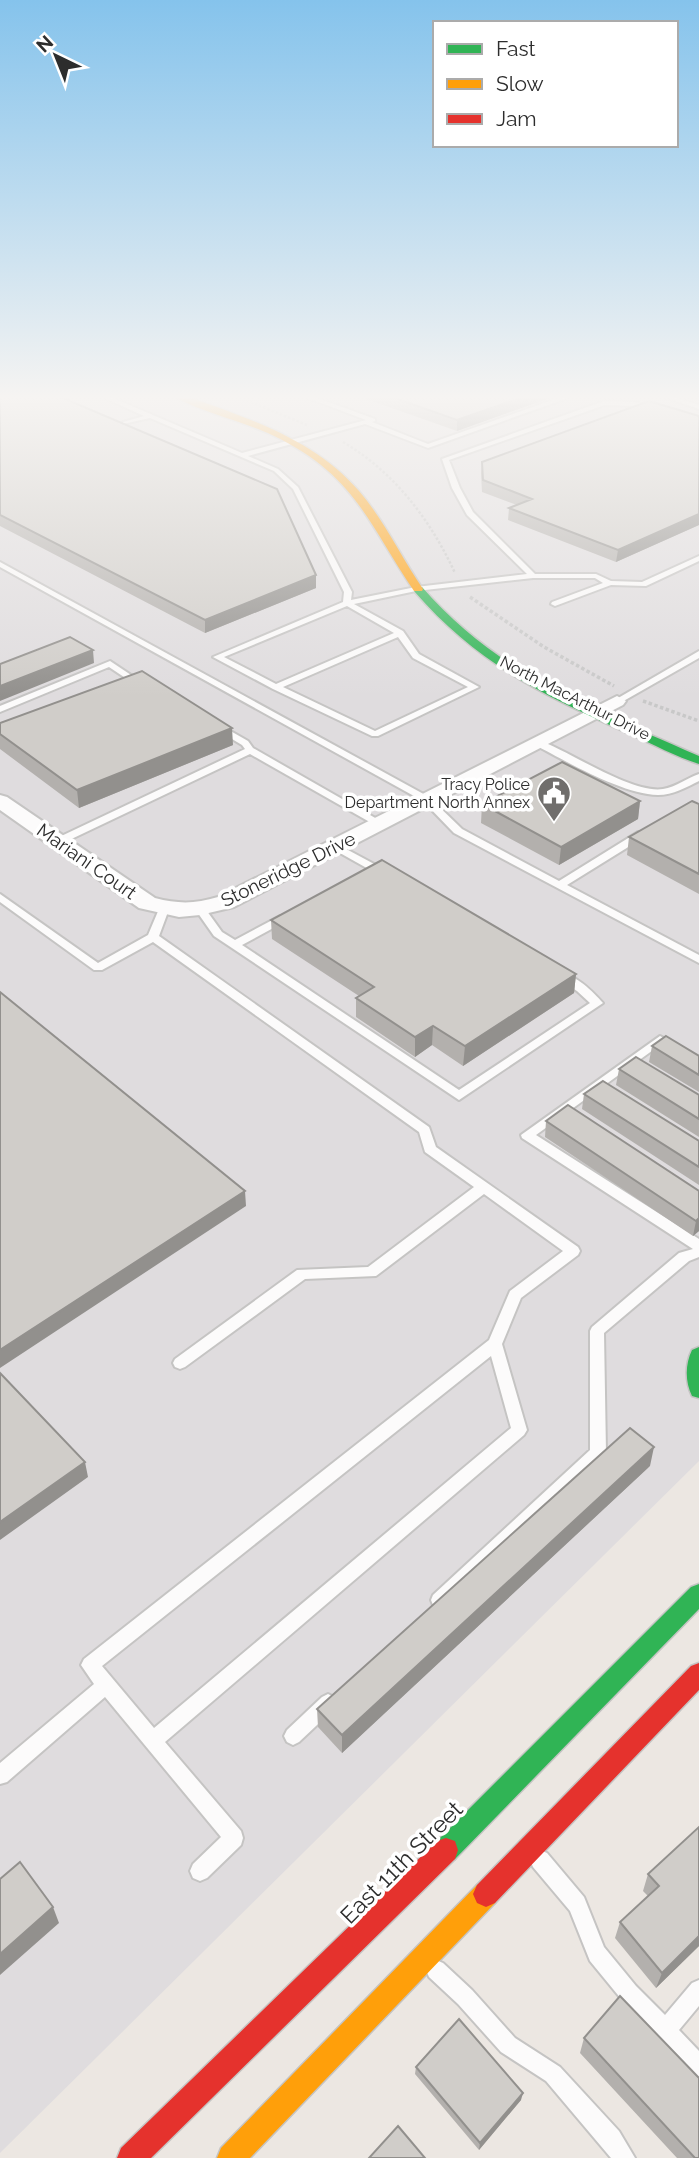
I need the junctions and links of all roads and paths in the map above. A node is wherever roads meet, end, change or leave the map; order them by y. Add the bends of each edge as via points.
1 (300, 496) edge
2 (359, 496) edge
3 (408, 496) edge
4 (460, 496) edge
5 (699, 558) edge
6 (0, 564) edge
7 (431, 570) dead end
8 (533, 576) junction
9 (610, 583) junction
10 (416, 589) junction
11 (450, 589) junction
12 (347, 603) junction
13 (555, 604) dead end
14 (400, 634) junction
15 (699, 654) edge
16 (124, 686) edge
17 (276, 687) junction
18 (595, 690) dead end
19 (623, 697) junction
20 (0, 709) edge
21 (596, 711) junction
22 (640, 712) dead end
23 (699, 721) edge
24 (213, 723) edge
25 (536, 742) junction
26 (250, 750) junction
27 (699, 760) edge
28 (699, 777) edge
29 (426, 799) junction
30 (0, 801) edge
31 (379, 823) junction
32 (649, 830) edge
33 (58, 841) junction
34 (335, 846) junction
35 (375, 869) junction
36 (363, 875) edge
37 (399, 883) edge
38 (559, 885) junction
39 (0, 897) edge
40 (200, 909) junction
41 (172, 910) junction
42 (293, 913) edge
43 (153, 937) junction
44 (235, 945) junction
45 (699, 960) edge
46 (545, 967) edge
47 (699, 1062) edge
48 (484, 1187) junction
49 (699, 1246) edge
50 (699, 1252) edge
51 (495, 1344) junction
52 (699, 1355) edge
53 (180, 1363) dead end
54 (699, 1390) edge
55 (699, 1594) edge
56 (425, 1613) edge
57 (699, 1675) edge
58 (106, 1685) junction
59 (344, 1689) edge
60 (293, 1736) dead end
61 (153, 1741) junction
62 (0, 1775) edge
63 (530, 1850) junction
64 (200, 1871) dead end
65 (423, 1958) junction
66 (699, 1990) edge
67 (665, 2031) junction
68 (699, 2066) edge
69 (250, 2138) junction
70 (131, 2158) edge
71 (231, 2158) edge
72 (266, 2158) edge
73 (624, 2158) edge

1 - 12 lane via 348,592
2 - 10 main road, North MacArthur Drive
3 - 11 path via 447,556
4 - 8 lane via 470,513
5 - 9 lane via 643,584
6 - 29 lane
7 - 11 main road
8 - 9 lane via 596,576
8 - 11 lane
9 - 13 lane
10 - 11 lane
10 - 12 lane
10 - 21 main road, North MacArthur Drive via 457,631 507,666
11 - 19 path via 476,600
12 - 14 lane
12 - 17 lane via 217,657
14 - 17 lane
14 - 17 lane via 416,656 475,687 375,734
15 - 19 lane
16 - 20 lane via 136,681 110,664
18 - 19 main road, North MacArthur Drive
19 - 21 street, Stoneridge Drive
19 - 22 main road, North MacArthur Drive
19 - 23 path
21 - 25 street, Stoneridge Drive
21 - 27 main road, North MacArthur Drive
24 - 26 lane
25 - 28 lane via 639,789 660,792
25 - 29 street, Stoneridge Drive
26 - 31 lane
26 - 33 lane
29 - 31 street, Stoneridge Drive
29 - 38 lane via 458,831
30 - 33 street, Mariani Court
31 - 34 street, Stoneridge Drive
32 - 38 lane
33 - 41 street, Mariani Court via 147,903
34 - 35 lane
34 - 40 street, Stoneridge Drive via 226,902
35 - 36 lane
35 - 37 lane
38 - 45 lane
39 - 43 lane via 98,968
40 - 41 street, Stoneridge Drive
40 - 44 lane via 218,934
41 - 43 lane
42 - 44 lane
43 - 48 lane via 425,1130 430,1149
44 - 46 lane via 459,1096 597,1003
47 - 49 lane via 660,1040 637,1064 527,1135
48 - 51 lane via 573,1251 515,1295
48 - 53 lane via 372,1272 302,1274
50 - 56 lane via 684,1257 597,1331 598,1452
51 - 58 lane via 90,1665
51 - 61 lane via 519,1430
52 - 54 main road via 695,1375
55 - 70 main road, East 11th Street via 417,1879
57 - 63 main road
58 - 61 lane
58 - 62 lane
59 - 60 lane
61 - 64 lane via 234,1838
63 - 65 main road
63 - 67 lane via 577,1904 597,1954
65 - 69 main road
65 - 73 lane via 508,2045 553,2074
66 - 67 lane
67 - 68 lane
69 - 71 main road
69 - 72 lane

